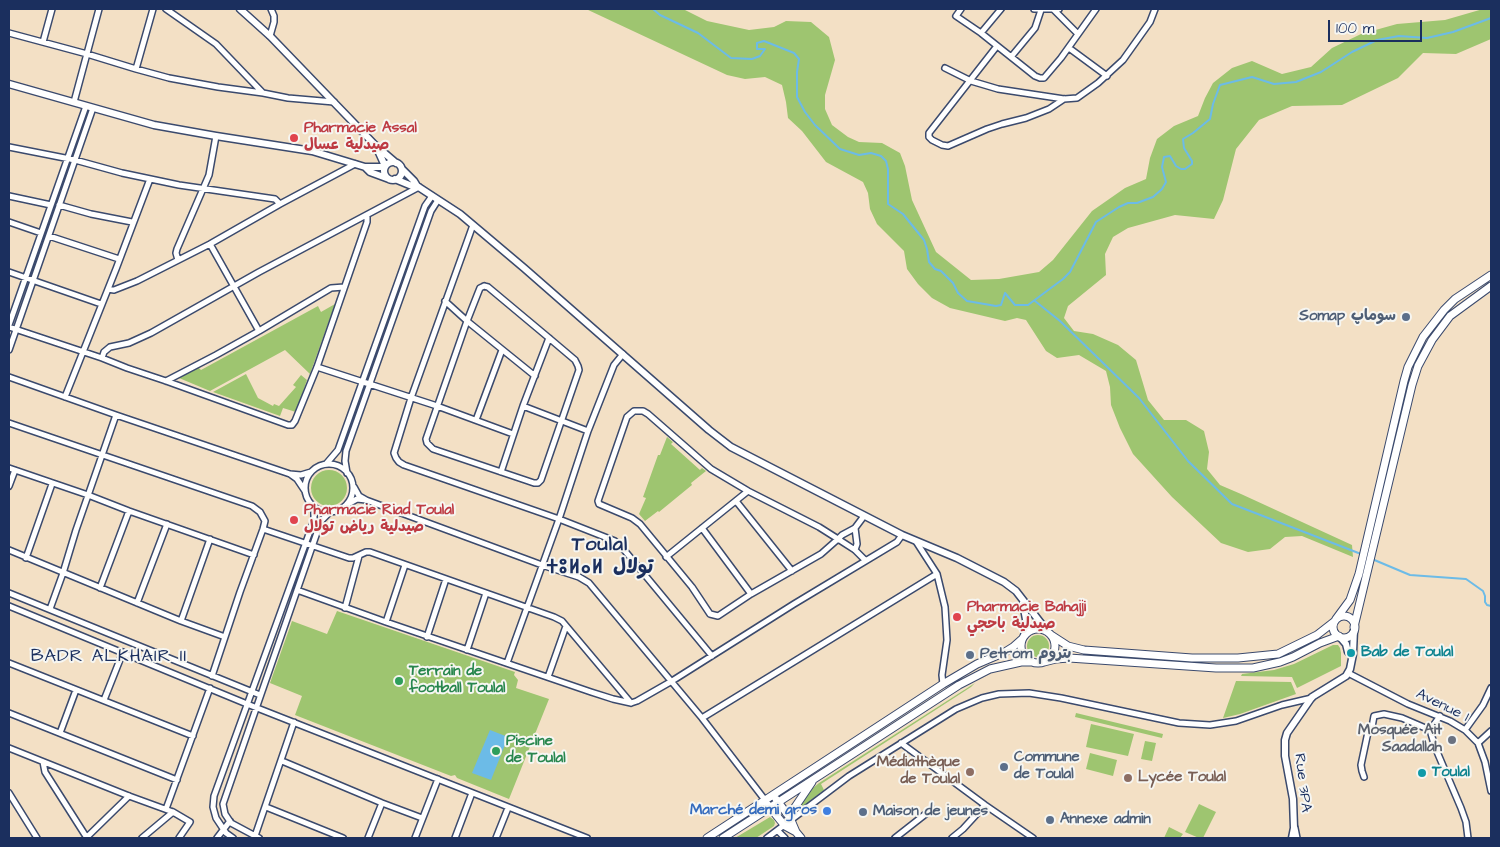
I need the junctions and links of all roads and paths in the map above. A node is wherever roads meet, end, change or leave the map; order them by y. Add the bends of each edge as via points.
1 (52, 9) edge
2 (100, 9) edge
3 (153, 9) edge
4 (166, 9) edge
5 (240, 9) edge
6 (270, 9) edge
7 (961, 9) edge
8 (1001, 9) edge
9 (1034, 9) edge
10 (1053, 9) edge
11 (1060, 9) edge
12 (1096, 9) edge
13 (1155, 9) edge
14 (1042, 10) edge
15 (9, 33) edge
16 (981, 33) junction
17 (1078, 34) junction
18 (270, 36) junction
19 (43, 42) junction
20 (997, 46) junction
21 (1068, 48) junction
22 (87, 54) junction
23 (1011, 57) junction
24 (945, 68) dead end
25 (136, 70) junction
26 (1107, 76) junction
27 (971, 81) junction
28 (9, 84) edge
29 (263, 93) junction
30 (1064, 99) junction
31 (74, 102) junction
32 (334, 102) junction
33 (86, 106) junction
34 (94, 108) junction
35 (216, 136) junction
36 (376, 144) junction
37 (9, 147) edge
38 (67, 159) junction
39 (75, 160) junction
40 (396, 163) junction
41 (355, 164) junction
42 (365, 167) junction
43 (385, 167) junction
44 (402, 169) junction
45 (150, 179) junction
46 (392, 179) junction
47 (418, 186) junction
48 (204, 189) junction
49 (9, 196) edge
50 (432, 196) junction
51 (438, 200) junction
52 (280, 204) junction
53 (51, 205) junction
54 (59, 205) junction
55 (367, 215) junction
56 (9, 222) edge
57 (132, 222) junction
58 (473, 225) junction
59 (41, 233) junction
60 (49, 236) junction
61 (210, 244) junction
62 (119, 259) junction
63 (178, 260) junction
64 (9, 272) edge
65 (1491, 275) edge
66 (25, 278) junction
67 (33, 281) junction
68 (1491, 286) edge
69 (234, 287) junction
70 (344, 287) junction
71 (108, 289) junction
72 (446, 301) junction
73 (101, 304) junction
74 (467, 321) junction
75 (9, 326) edge
76 (16, 329) junction
77 (260, 331) junction
78 (549, 338) junction
79 (9, 350) edge
80 (502, 350) junction
81 (82, 352) junction
82 (623, 354) junction
83 (102, 358) junction
84 (317, 367) junction
85 (534, 376) junction
86 (9, 377) edge
87 (166, 381) junction
88 (363, 383) junction
89 (369, 385) junction
90 (65, 397) junction
91 (411, 398) junction
92 (437, 406) junction
93 (524, 406) junction
94 (116, 415) junction
95 (476, 420) junction
96 (561, 421) junction
97 (9, 423) edge
98 (588, 431) junction
99 (513, 434) junction
100 (102, 455) junction
101 (326, 464) junction
102 (9, 468) edge
103 (15, 470) junction
104 (312, 472) junction
105 (501, 472) junction
106 (347, 473) junction
107 (290, 474) junction
108 (52, 484) junction
109 (353, 484) junction
110 (9, 486) edge
111 (305, 491) junction
112 (748, 491) junction
113 (88, 495) junction
114 (366, 500) junction
115 (736, 501) junction
116 (312, 505) junction
117 (345, 506) junction
118 (129, 511) junction
119 (330, 512) junction
120 (864, 516) junction
121 (559, 519) junction
122 (167, 524) junction
123 (702, 528) junction
124 (856, 528) junction
125 (263, 529) junction
126 (1373, 534) junction
127 (902, 535) junction
128 (838, 538) junction
129 (210, 539) junction
130 (306, 542) junction
131 (917, 543) junction
132 (312, 545) junction
133 (9, 550) edge
134 (855, 550) junction
135 (254, 555) junction
136 (359, 556) junction
137 (666, 557) junction
138 (26, 558) junction
139 (865, 560) junction
140 (405, 564) junction
141 (542, 565) junction
142 (792, 571) junction
143 (64, 573) junction
144 (937, 574) junction
145 (446, 578) junction
146 (100, 588) junction
147 (297, 590) junction
148 (9, 592) edge
149 (486, 593) junction
150 (751, 594) junction
151 (1022, 599) junction
152 (137, 603) junction
153 (9, 606) edge
154 (527, 607) junction
155 (344, 608) junction
156 (50, 609) junction
157 (1336, 620) junction
158 (181, 621) junction
159 (386, 622) junction
160 (566, 626) junction
161 (1354, 628) junction
162 (1049, 633) junction
163 (225, 637) junction
164 (427, 637) junction
165 (1023, 637) junction
166 (1340, 637) junction
167 (467, 650) junction
168 (123, 652) junction
169 (1351, 653) junction
170 (712, 656) junction
171 (1032, 662) junction
172 (1044, 662) junction
173 (9, 663) edge
174 (507, 663) junction
175 (1349, 671) junction
176 (212, 676) junction
177 (548, 677) junction
178 (672, 681) junction
179 (943, 684) junction
180 (210, 688) junction
181 (1491, 688) edge
182 (76, 690) junction
183 (252, 692) junction
184 (260, 695) junction
185 (1312, 698) junction
186 (104, 700) junction
187 (631, 703) junction
188 (248, 704) junction
189 (256, 707) junction
190 (9, 714) edge
191 (1440, 716) junction
192 (702, 718) junction
193 (294, 722) junction
194 (1430, 730) junction
195 (1465, 730) junction
196 (1491, 731) edge
197 (60, 733) junction
198 (192, 736) junction
199 (901, 743) junction
200 (1478, 743) junction
201 (9, 748) edge
202 (1491, 758) edge
203 (282, 761) junction
204 (43, 762) junction
205 (1485, 762) junction
206 (1364, 776) dead end
207 (816, 778) junction
208 (438, 779) junction
209 (177, 780) junction
210 (1491, 791) edge
211 (9, 793) edge
212 (472, 794) junction
213 (130, 796) junction
214 (772, 796) junction
215 (765, 800) junction
216 (779, 802) junction
217 (382, 803) junction
218 (985, 805) junction
219 (266, 807) junction
220 (770, 807) junction
221 (508, 808) junction
222 (166, 809) junction
223 (932, 809) dead end
224 (173, 812) junction
225 (422, 818) junction
226 (230, 821) junction
227 (789, 821) junction
228 (1294, 828) junction
229 (223, 830) junction
230 (778, 831) junction
231 (799, 835) edge
232 (575, 836) edge
233 (257, 837) edge
234 (37, 838) edge
235 (86, 838) edge
236 (142, 838) edge
237 (179, 838) edge
238 (217, 838) edge
239 (233, 838) edge
240 (343, 838) edge
241 (368, 838) edge
242 (414, 838) edge
243 (455, 838) edge
244 (496, 838) edge
245 (587, 838) edge
246 (707, 838) edge
247 (723, 838) edge
248 (767, 838) edge
249 (785, 838) edge
250 (895, 838) edge
251 (952, 838) edge
252 (1033, 838) edge
253 (1292, 838) edge
254 (1297, 838) edge
255 (1466, 838) edge

1 - 19 street
2 - 22 street
3 - 25 street
4 - 29 street via 216,44
5 - 18 street
6 - 18 street via 274,16
7 - 16 street via 956,16
8 - 16 street
9 - 14 street
10 - 11 street
10 - 14 street
10 - 17 street
12 - 17 street
13 - 26 street via 1135,44
14 - 23 street via 1035,28
15 - 19 street
16 - 20 street
17 - 21 street
18 - 32 street
19 - 22 street
20 - 23 street
20 - 27 street
21 - 23 street via 1044,78 1035,76
21 - 26 street
22 - 25 street
22 - 31 street
24 - 27 street
25 - 29 street via 192,83
26 - 30 street via 1082,96
27 - 30 street via 998,89
27 - 30 street via 929,133 932,140 948,146 987,129 1026,118
28 - 31 street
29 - 32 street
31 - 33 street
32 - 36 street
33 - 34 street
33 - 38 street
34 - 35 street via 154,125
34 - 39 street
35 - 41 street via 312,150
35 - 48 street
36 - 40 street
36 - 43 street
37 - 38 street
38 - 39 street
38 - 53 street
39 - 45 street
39 - 54 street
40 - 43 street via 391,162
40 - 44 street
41 - 42 street
41 - 52 street
42 - 43 street
42 - 46 street via 370,172
43 - 46 street via 385,175
44 - 46 street via 401,175
44 - 47 street
45 - 48 street
45 - 57 street
46 - 47 street
47 - 50 street
47 - 55 street
48 - 52 street via 275,199
48 - 63 street via 177,249
49 - 53 street
50 - 51 street
50 - 88 street via 425,206
51 - 58 street
51 - 89 street
52 - 61 street
53 - 59 street
54 - 57 street
54 - 60 street
55 - 69 street
55 - 70 street
56 - 59 street
57 - 62 street
58 - 72 street
58 - 82 street
59 - 66 street
60 - 62 street
60 - 67 street
61 - 63 street
61 - 69 street
62 - 71 street
63 - 71 street via 126,286
64 - 66 street
65 - 126 main road via 1444,310 1413,356 1404,381
66 - 67 street
66 - 75 street
67 - 73 street
67 - 76 street
68 - 126 main road via 1450,316 1418,366
69 - 77 street
69 - 83 street via 136,340 110,347
70 - 77 street via 331,288
70 - 84 street
71 - 73 street
72 - 74 street
72 - 91 street
73 - 81 street
74 - 78 street via 478,292 484,286
74 - 80 street
74 - 92 street
75 - 76 street
76 - 79 street
76 - 81 street
77 - 87 street
78 - 85 street
78 - 96 street via 575,360 579,370
80 - 85 street
80 - 95 street
81 - 83 street
81 - 90 street
82 - 98 street via 614,365
82 - 120 street via 731,447
83 - 87 street
84 - 87 street via 292,425
84 - 88 street
85 - 93 street
86 - 90 street
88 - 89 street
88 - 101 street via 338,450
89 - 91 street
89 - 106 street via 346,451
90 - 94 street
91 - 92 street
91 - 121 street via 394,454 399,462
92 - 95 street
92 - 105 street via 426,439 429,446
93 - 96 street
93 - 99 street
94 - 100 street
94 - 107 street
95 - 99 street
96 - 98 street
96 - 105 street via 541,480 534,483
97 - 100 street
98 - 121 street
99 - 105 street
100 - 113 street
100 - 125 street via 256,508 266,521
101 - 104 street
101 - 106 street via 338,466
102 - 103 street
103 - 108 street
103 - 110 street
104 - 107 street
104 - 111 street
106 - 109 street
107 - 111 street
108 - 113 street
108 - 138 street
109 - 114 street via 356,492
109 - 117 street via 352,496
111 - 116 street
112 - 115 street
112 - 128 street
112 - 137 street via 712,469 646,412 638,410 630,414 598,502 637,521
113 - 118 street
113 - 143 street
114 - 117 street
114 - 141 street
115 - 123 street
115 - 142 street
116 - 119 street
116 - 130 street via 314,520
117 - 119 street
118 - 122 street
118 - 146 street
119 - 132 street via 321,521
120 - 124 street
120 - 127 street
121 - 141 street
121 - 170 street via 615,541
122 - 129 street
122 - 152 street
123 - 137 street
123 - 150 street
124 - 128 street
124 - 134 street
125 - 130 street
125 - 135 street
126 - 157 main road via 1350,600
126 - 161 main road
127 - 131 street
127 - 139 street
128 - 134 street
128 - 142 street via 821,554
129 - 135 street
129 - 158 street
130 - 132 street
130 - 183 street
131 - 144 street
131 - 151 street via 990,574 1016,591
132 - 136 street via 350,558
132 - 147 street
133 - 138 street
134 - 139 street
135 - 163 street
136 - 140 street via 370,552
136 - 155 street
137 - 150 street via 714,616
138 - 143 street
139 - 170 street
140 - 145 street
140 - 159 street
141 - 154 street
141 - 178 street via 589,583
142 - 150 street
143 - 146 street
143 - 156 street
144 - 179 street via 947,624
144 - 192 street
145 - 149 street
145 - 164 street
146 - 152 street
147 - 155 street
147 - 184 street
148 - 156 street
149 - 154 street
149 - 167 street
151 - 162 street
151 - 165 street via 1027,625
152 - 158 street
153 - 168 street
154 - 160 street via 554,617
154 - 174 street
155 - 159 street
156 - 176 street
157 - 161 main road via 1343,616 1350,618
157 - 162 main road via 1317,635 1278,654 1238,658 1084,650 1068,646
157 - 166 main road via 1333,630
158 - 163 street
159 - 164 street
160 - 177 street
160 - 187 street
161 - 166 main road via 1348,636
161 - 169 street
162 - 165 main road via 1037,629
162 - 172 main road via 1054,640 1054,650
163 - 176 street
164 - 167 street
165 - 171 main road via 1021,650
165 - 179 main road via 1005,652
166 - 169 street
166 - 172 main road via 1280,662 1254,668 1082,659
167 - 174 street
168 - 180 street
168 - 186 street
169 - 175 street
170 - 178 street
171 - 172 main road
171 - 207 main road via 1007,664 976,675
173 - 182 street
174 - 177 street
175 - 185 street, Rue 3PA
175 - 191 street, Avenue 1 via 1408,704
176 - 183 street
177 - 187 street
178 - 187 street
178 - 192 street
179 - 214 main road
180 - 188 street
180 - 198 street
181 - 195 street
182 - 186 street
182 - 197 street
183 - 184 street
183 - 188 street
184 - 189 street
185 - 199 street via 1236,721 1210,725 1179,723 1016,692 982,698 956,709
185 - 228 street, Rue 3PA via 1291,726 1285,740
186 - 198 street
188 - 189 street
188 - 229 street via 213,802 214,813
189 - 193 street
189 - 226 street via 224,798 223,809
190 - 197 street
191 - 194 street
191 - 195 street, Avenue 1
192 - 215 street
193 - 203 street
193 - 208 street
194 - 206 street via 1402,718 1384,714 1374,716 1361,765
194 - 255 street via 1466,822
195 - 200 street, Avenue 1
196 - 200 street
197 - 209 street
198 - 209 street
199 - 218 street
199 - 227 street via 849,776
200 - 205 street, Avenue 1
201 - 204 street
202 - 205 street
203 - 217 street
203 - 219 street
204 - 213 street
204 - 235 street via 45,772
205 - 210 street, Avenue 1
207 - 216 main road
207 - 227 main road
208 - 212 street
208 - 225 street
209 - 222 street
211 - 234 street
212 - 221 street
212 - 243 street
213 - 222 street
213 - 235 street
214 - 215 main road
214 - 216 main road
215 - 220 main road
215 - 246 main road
216 - 220 main road
216 - 227 main road
217 - 225 street
217 - 241 street
218 - 251 street
218 - 252 street
219 - 233 street
219 - 240 street
220 - 227 main road
220 - 247 main road
221 - 232 street
221 - 244 street
222 - 224 street
223 - 250 street
224 - 236 street
224 - 237 street via 190,822
225 - 242 street
226 - 229 street
226 - 233 street
227 - 230 street
227 - 231 main road
228 - 253 street, Rue 3PA
228 - 254 street
229 - 238 street
229 - 239 street
230 - 248 street
230 - 249 street
232 - 245 street

